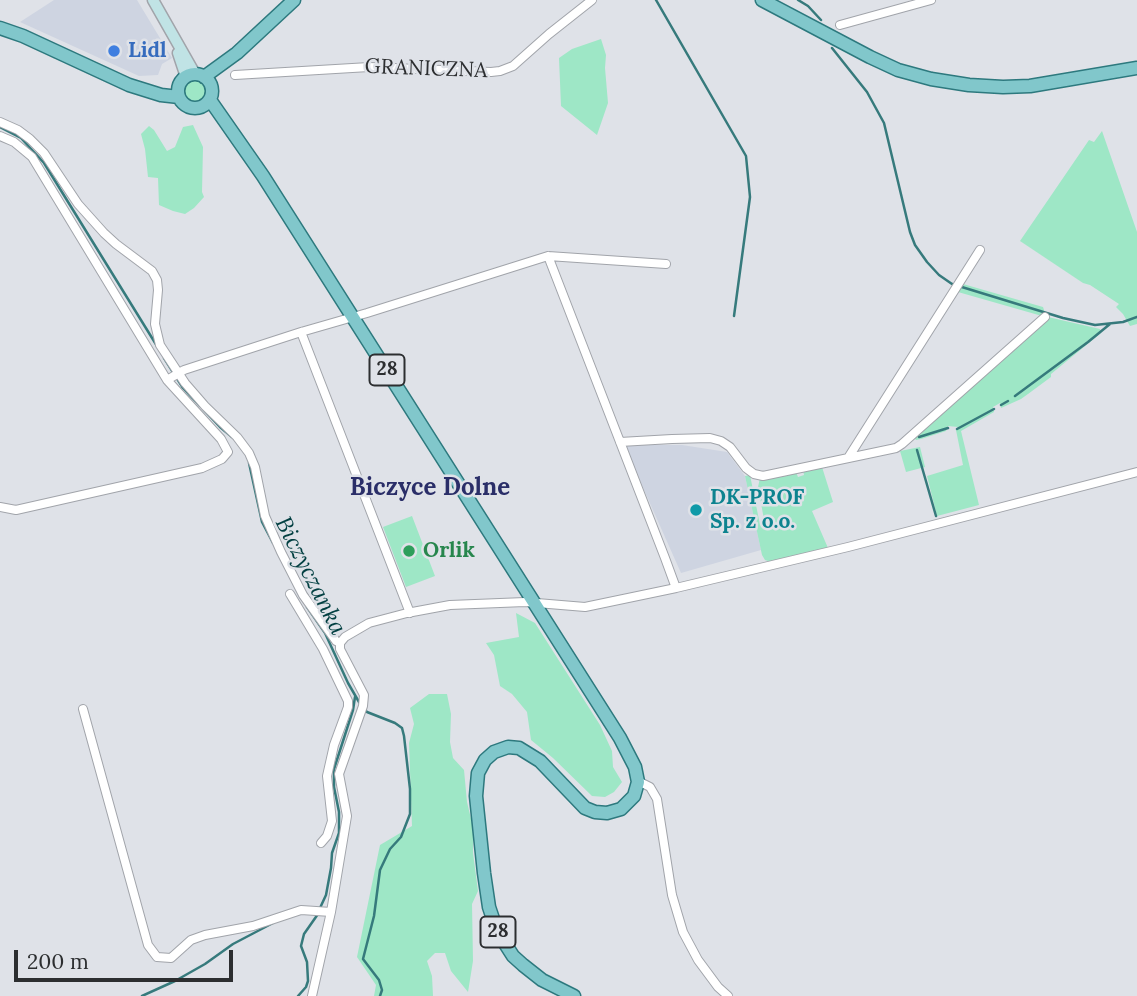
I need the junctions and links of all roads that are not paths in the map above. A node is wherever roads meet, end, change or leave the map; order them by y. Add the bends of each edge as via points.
1 (153, 0) edge
2 (294, 0) edge
3 (592, 0) edge
4 (762, 0) edge
5 (931, 0) edge
6 (840, 25) dead end
7 (0, 28) edge
8 (1137, 68) edge
9 (235, 75) dead end
10 (192, 83) junction
11 (206, 104) junction
12 (0, 122) edge
13 (0, 136) edge
14 (981, 250) dead end
15 (548, 256) junction
16 (666, 264) dead end
17 (352, 316) junction
18 (1045, 317) dead end
19 (301, 332) junction
20 (178, 373) junction
21 (167, 380) junction
22 (620, 442) junction
23 (848, 458) junction
24 (1137, 472) edge
25 (0, 507) edge
26 (676, 588) junction
27 (290, 594) dead end
28 (534, 603) junction
29 (410, 613) junction
30 (332, 645) junction
31 (83, 709) dead end
32 (339, 774) junction
33 (327, 776) junction
34 (638, 781) junction
35 (321, 843) dead end
36 (327, 911) junction
37 (312, 996) edge
38 (574, 996) edge
39 (728, 996) edge

1 - 10 main road via 173,33
2 - 10 main road via 237,53
3 - 9 street, GRANICZNA via 513,66 500,71 369,67
4 - 8 main road via 870,57 931,79 1030,86
5 - 6 street
7 - 10 main road via 153,92
10 - 11 main road via 213,93
10 - 11 main road, 28 via 183,104 190,108
11 - 17 main road, 28 via 257,166
12 - 20 street via 30,139 104,233 152,271 158,290 156,333
13 - 21 street via 32,157 44,174
14 - 23 street
15 - 16 street
15 - 17 street
15 - 22 street
17 - 19 street
17 - 28 main road, 28
18 - 23 street via 902,444
19 - 20 street
19 - 29 street
20 - 21 street
20 - 30 street via 249,453 265,516
21 - 25 street via 221,439 228,452 222,459 202,468 16,510
22 - 23 street via 710,438 722,441 746,468 764,476
22 - 26 street
24 - 26 street
26 - 28 street via 580,608
27 - 30 street
28 - 29 street via 450,605
28 - 34 main road, 28 via 627,750
29 - 30 street via 369,623
30 - 32 street via 340,649 363,695
30 - 33 street via 348,707
31 - 36 street via 148,945 157,957 171,958 191,940 205,935 301,911
32 - 33 street
32 - 36 street via 347,816
33 - 35 street via 332,821
34 - 38 main road, 28 via 627,805 614,812 596,812 585,808 545,766 519,748 497,750 478,772 479,834 489,907 498,931 513,956 534,975
34 - 39 street via 650,787 657,799 672,895 683,932 698,960
36 - 37 street

